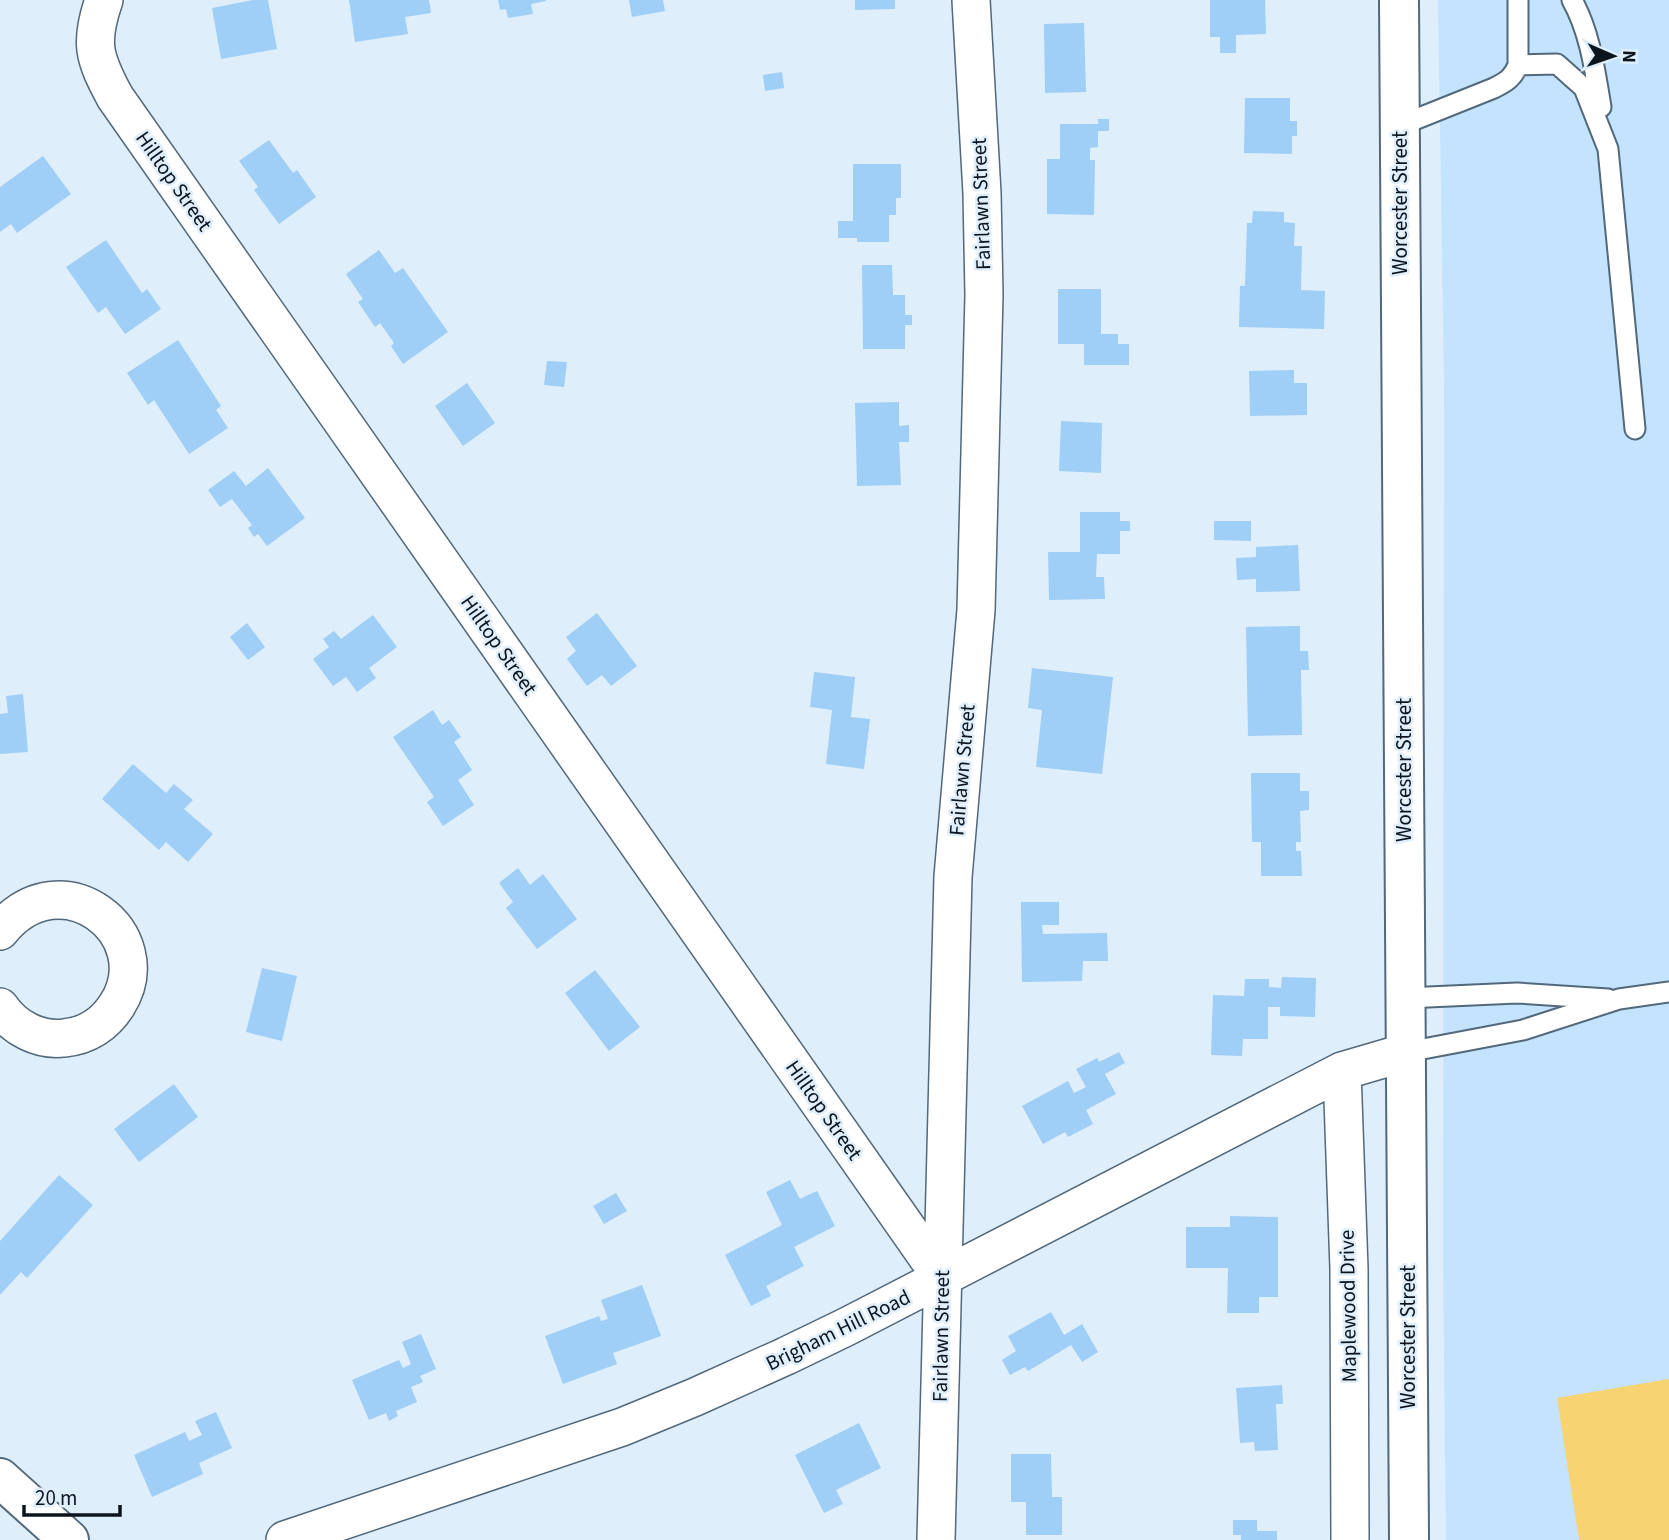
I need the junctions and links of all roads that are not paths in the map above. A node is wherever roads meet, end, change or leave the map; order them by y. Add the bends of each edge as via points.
1 (104, 0) edge
2 (971, 0) edge
3 (1399, 0) edge
4 (1518, 0) edge
5 (1572, 0) edge
6 (1518, 65) junction
7 (1399, 126) junction
8 (1608, 149) junction
9 (1635, 429) dead end
10 (0, 931) edge
11 (1669, 992) edge
12 (1406, 998) junction
13 (1619, 999) junction
14 (5, 1023) edge
15 (1407, 1052) junction
16 (1342, 1071) junction
17 (942, 1278) junction
18 (0, 1478) edge
19 (69, 1540) edge
20 (285, 1540) edge
21 (936, 1540) edge
22 (1350, 1540) edge
23 (1409, 1540) edge

1 - 17 street, Hilltop Street via 95,48 115,97
2 - 17 street, Fairlawn Street via 984,295 976,610 953,877
3 - 7 main road, Worcester Street
4 - 6 lane
5 - 8 lane via 1592,57
6 - 7 lane via 1508,81
6 - 8 lane via 1557,64 1584,88
7 - 12 main road, Worcester Street
8 - 9 lane
10 - 14 street via 31,905 60,899 87,905 112,925 128,968 113,1013 88,1032 58,1039
11 - 13 lane
12 - 13 lane via 1517,993
12 - 15 main road, Worcester Street
13 - 15 lane via 1523,1030
15 - 16 street, Brigham Hill Road
15 - 23 main road, Worcester Street
16 - 17 street, Brigham Hill Road
16 - 22 street, Maplewood Drive via 1349,1269
17 - 20 street, Brigham Hill Road via 786,1356 647,1418
17 - 21 street, Fairlawn Street
18 - 19 main road

